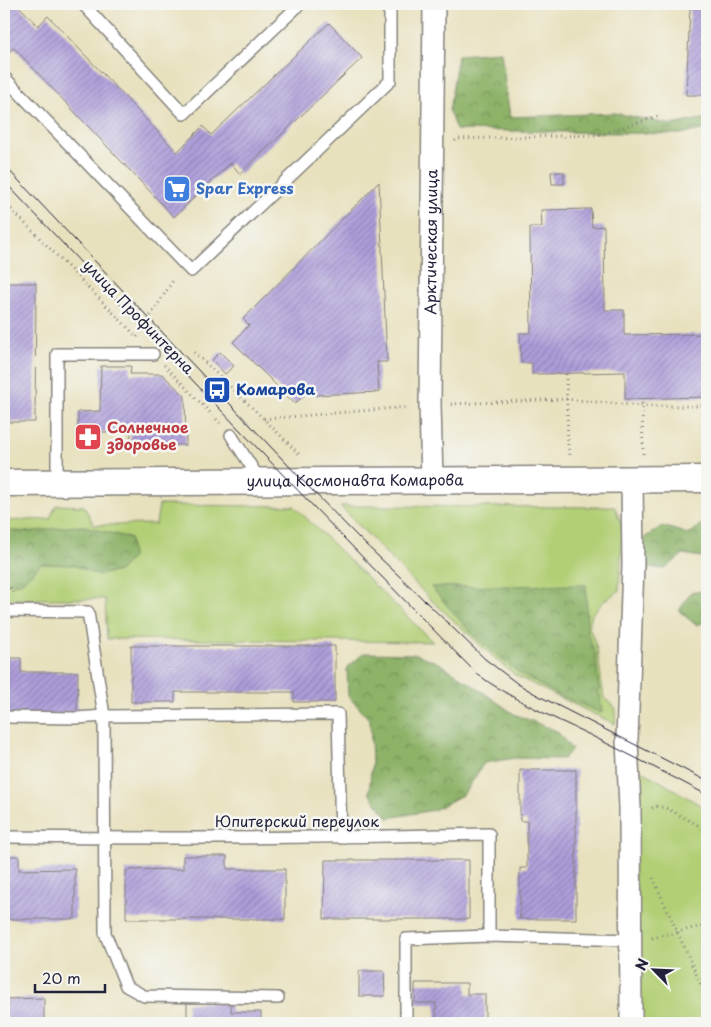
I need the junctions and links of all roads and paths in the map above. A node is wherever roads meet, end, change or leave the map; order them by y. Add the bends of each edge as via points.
1 (83, 4) edge
2 (300, 4) edge
3 (383, 4) edge
4 (434, 4) edge
5 (4, 77) edge
6 (659, 116) dead end
7 (432, 167) junction
8 (4, 202) edge
9 (184, 263) junction
10 (137, 337) junction
11 (194, 352) dead end
12 (153, 354) junction
13 (566, 374) dead end
14 (642, 398) dead end
15 (566, 399) junction
16 (430, 406) junction
17 (643, 406) junction
18 (707, 406) edge
19 (264, 419) junction
20 (232, 435) joint
21 (300, 456) dead end
22 (643, 456) dead end
23 (571, 457) dead end
24 (707, 479) edge
25 (632, 480) junction
26 (432, 481) junction
27 (262, 483) junction
28 (4, 484) edge
29 (57, 484) junction
30 (4, 611) edge
31 (104, 716) junction
32 (4, 717) edge
33 (646, 811) dead end
34 (707, 830) edge
35 (4, 837) edge
36 (105, 838) junction
37 (341, 838) junction
38 (653, 878) dead end
39 (489, 936) junction
40 (630, 940) junction
41 (278, 998) dead end
42 (707, 998) edge
43 (406, 1023) edge
44 (631, 1023) edge

1 - 2 lane via 184,114
3 - 9 lane via 390,12 390,81 191,271
4 - 7 street, Арктическая улица
5 - 9 lane
6 - 7 path via 597,136 457,139
7 - 16 street, Арктическая улица
8 - 10 path, улица Профинтерна
9 - 10 path
10 - 12 path, улица Профинтерна
11 - 19 path
12 - 20 path, улица Профинтерна
12 - 29 lane via 57,354
13 - 15 path
14 - 17 path
15 - 16 path
15 - 17 path
15 - 23 path
16 - 19 path
16 - 26 street, Арктическая улица
17 - 18 path
17 - 22 path
19 - 21 path
20 - 27 lane
24 - 25 street, улица Космонавта Комарова
25 - 26 street, улица Космонавта Комарова
25 - 40 street via 633,564 627,740
26 - 27 street, улица Космонавта Комарова
27 - 29 street, улица Космонавта Комарова
28 - 29 street, улица Космонавта Комарова
30 - 31 lane via 88,612
31 - 32 lane
31 - 36 lane
31 - 37 lane via 338,714
33 - 34 path via 655,806 666,808
35 - 36 lane, Юпитерский переулок
36 - 37 lane, Юпитерский переулок
36 - 41 lane via 105,933 126,986 144,996
37 - 39 lane, Юпитерский переулок via 489,834
38 - 42 path
39 - 40 lane
39 - 43 lane via 406,939
40 - 44 street

